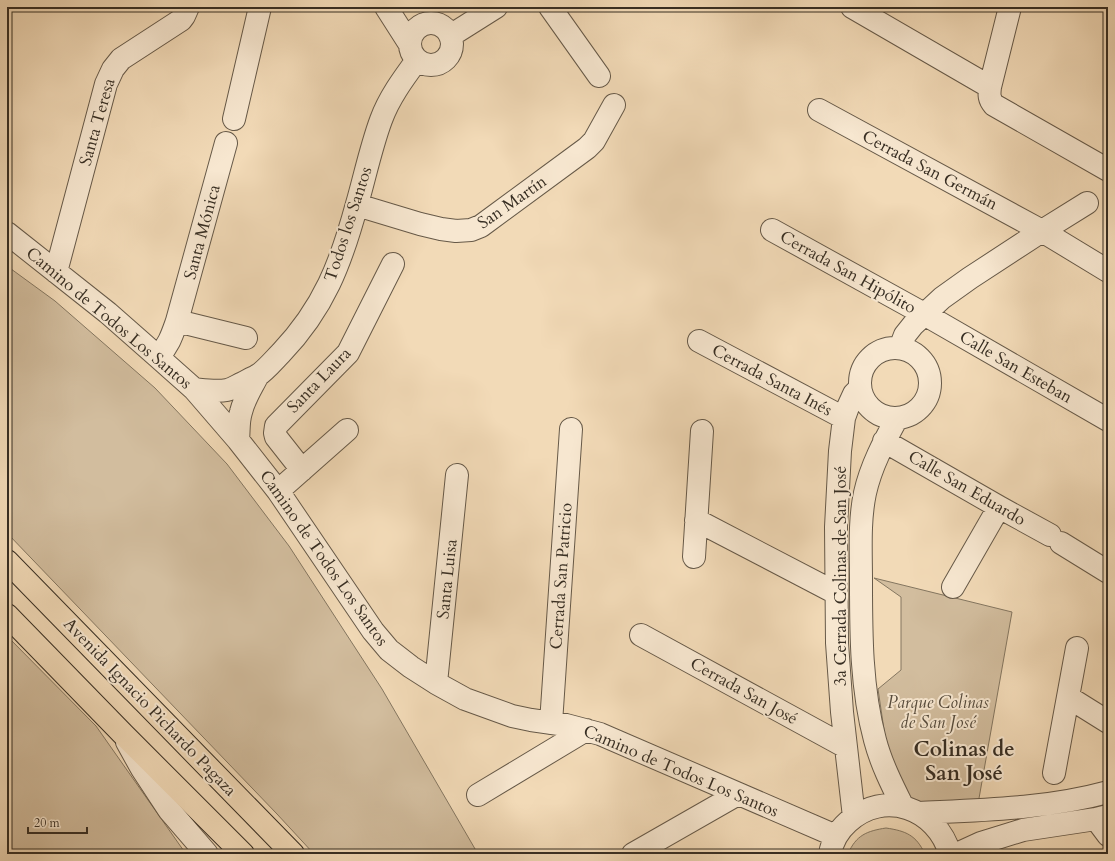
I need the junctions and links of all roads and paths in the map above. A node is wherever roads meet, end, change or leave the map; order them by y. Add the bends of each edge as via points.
1 (188, 7) edge
2 (260, 7) edge
3 (386, 7) edge
4 (496, 7) edge
5 (550, 7) edge
6 (852, 7) edge
7 (1010, 7) edge
8 (882, 15) edge
9 (450, 36) junction
10 (413, 51) junction
11 (599, 76) dead end
12 (990, 87) junction
13 (614, 106) dead end
14 (819, 110) dead end
15 (234, 119) dead end
16 (226, 143) dead end
17 (1108, 170) edge
18 (1087, 203) dead end
19 (357, 205) junction
20 (772, 230) dead end
21 (1042, 231) junction
22 (7, 233) edge
23 (393, 264) dead end
24 (1108, 271) edge
25 (56, 272) junction
26 (924, 314) junction
27 (177, 321) junction
28 (246, 338) dead end
29 (699, 342) dead end
30 (900, 348) junction
31 (158, 357) junction
32 (258, 375) junction
33 (860, 388) junction
34 (194, 390) junction
35 (844, 418) junction
36 (897, 418) junction
37 (1108, 420) edge
38 (571, 429) dead end
39 (347, 430) dead end
40 (702, 431) dead end
41 (238, 440) junction
42 (884, 441) junction
43 (302, 470) junction
44 (457, 475) dead end
45 (278, 491) junction
46 (999, 507) junction
47 (696, 520) junction
48 (694, 557) dead end
49 (7, 561) edge
50 (1108, 572) edge
51 (953, 587) dead end
52 (836, 593) junction
53 (7, 615) edge
54 (641, 635) dead end
55 (1077, 648) dead end
56 (436, 684) junction
57 (1068, 697) junction
58 (1108, 722) edge
59 (551, 723) junction
60 (586, 730) junction
61 (123, 734) junction
62 (846, 747) junction
63 (1054, 773) dead end
64 (1108, 792) edge
65 (738, 794) junction
66 (478, 795) dead end
67 (911, 810) junction
68 (1046, 815) junction
69 (854, 817) junction
70 (1104, 823) edge
71 (830, 849) edge
72 (983, 849) edge
73 (207, 854) edge
74 (243, 854) edge
75 (293, 854) edge
76 (633, 854) edge
77 (950, 854) edge
78 (957, 854) edge

1 - 25 street, Santa Teresa via 181,20 121,59 113,69 106,84
2 - 15 street
3 - 10 street
4 - 9 street
5 - 11 street
6 - 8 street
7 - 12 street
8 - 12 street
9 - 10 street via 441,25 420,25 411,36
9 - 10 street via 451,50 443,61 437,64 423,64
10 - 19 street, Todos los Santos via 403,79 388,102 381,119
12 - 17 street via 990,100 994,105
13 - 19 street, San Martín via 594,141 587,148 471,230 456,231 420,224
14 - 21 street, Cerrada San Germán
16 - 27 street, Santa Mónica
18 - 21 street
19 - 32 street, Todos los Santos via 339,262 317,307 302,330
20 - 26 street, Cerrada San Hipólito
21 - 24 street, Cerrada San Germán
21 - 26 street via 970,278
22 - 25 street, Camino de Todos Los Santos
23 - 43 street, Santa Laura via 348,353 276,426 276,437
25 - 31 street, Camino de Todos Los Santos
26 - 30 street via 912,325
26 - 37 street, Calle San Esteban
27 - 28 street
27 - 31 street, Santa Mónica via 172,337
29 - 35 street, Cerrada Santa Inés
30 - 33 street via 882,350 867,361 862,370
30 - 36 street via 920,359 930,379 925,401 918,410 908,416
31 - 34 street, Camino de Todos Los Santos
32 - 34 street, Todos los Santos via 228,390
32 - 41 street, Todos los Santos via 241,412
33 - 35 street, 3a Cerrada Colinas de San José via 854,394
33 - 36 street via 864,400 873,410 884,416
34 - 41 street, Camino de Todos Los Santos
35 - 52 street, 3a Cerrada Colinas de San José via 836,527
36 - 42 street, 3a Cerrada Colinas de San José
38 - 59 street, Cerrada San Patricio
39 - 43 street
40 - 47 street
41 - 45 street, Camino de Todos Los Santos
42 - 46 street, Calle San Eduardo
42 - 67 street, 3a Cerrada Colinas de San José via 865,494 861,536 865,688 875,740 890,782
43 - 45 street
44 - 56 street, Santa Luisa
45 - 56 street, Camino de Todos Los Santos via 373,631 389,650
46 - 50 street, Calle San Eduardo
46 - 51 street
47 - 48 street
47 - 52 street
49 - 75 main road, Avenida Ignacio Pichardo Pagaza
52 - 62 street, 3a Cerrada Colinas de San José via 837,643
53 - 61 main road
54 - 62 street, Cerrada San José
55 - 57 street
56 - 59 street, Camino de Todos Los Santos via 465,700 493,710
57 - 58 street
57 - 63 street
59 - 60 street, Camino de Todos Los Santos
60 - 65 street, Camino de Todos Los Santos via 620,742
60 - 66 street
61 - 73 street via 169,810
61 - 74 main road
62 - 69 street, 3a Cerrada Colinas de San José
64 - 68 street
65 - 71 street, Camino de Todos Los Santos
65 - 76 street
67 - 68 street via 996,809
67 - 69 street via 893,805 883,806 868,809
67 - 77 street via 931,821 940,831
68 - 70 street
68 - 72 street via 1023,830
69 - 71 street via 844,826
72 - 78 street

